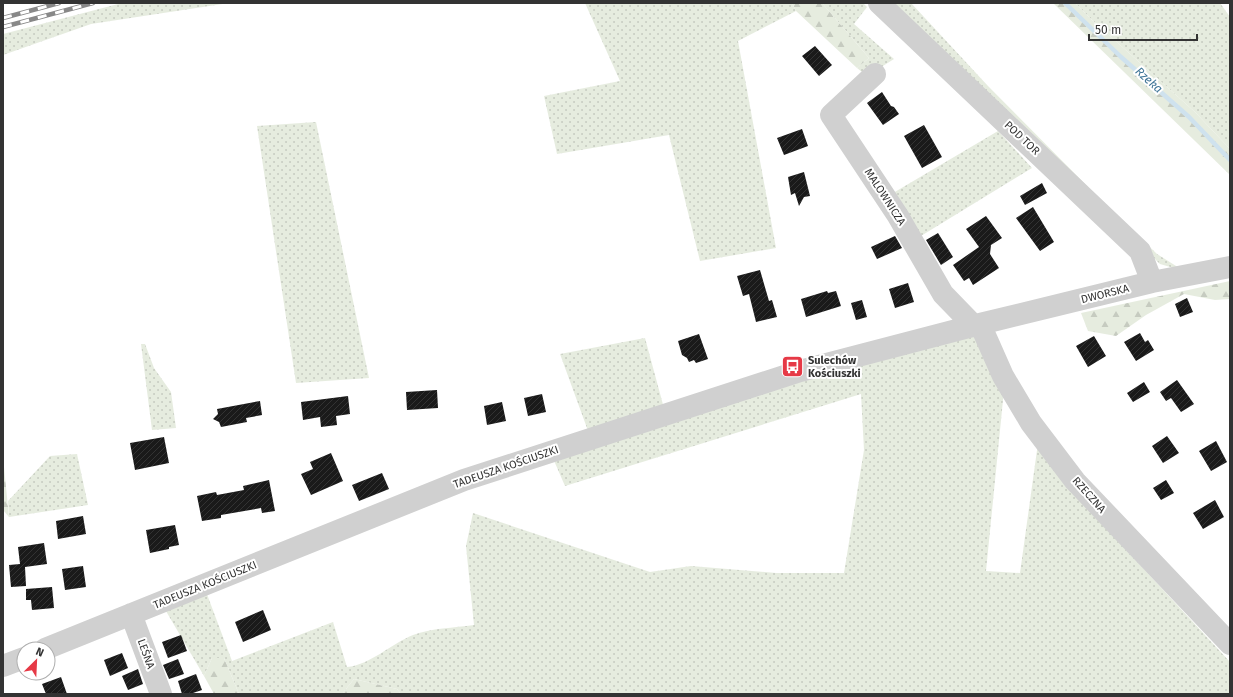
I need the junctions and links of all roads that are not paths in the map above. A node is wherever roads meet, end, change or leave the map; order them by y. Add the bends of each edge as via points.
1 (879, 3) edge
2 (874, 74) dead end
3 (1230, 267) edge
4 (1152, 282) junction
5 (977, 325) junction
6 (131, 614) junction
7 (1230, 644) edge
8 (56, 645) edge
9 (161, 694) edge

1 - 4 street, POD TOR via 1140,251
2 - 5 street, MALOWNICZA via 831,116 898,216 943,294
3 - 4 street, DWORSKA
4 - 5 street, DWORSKA
5 - 6 street, TADEUSZA KOŚCIUSZKI via 800,371 464,480
5 - 7 street, RZECZNA via 1031,423 1075,481
6 - 8 street, TADEUSZA KOŚCIUSZKI
6 - 9 street, LEŚNA

